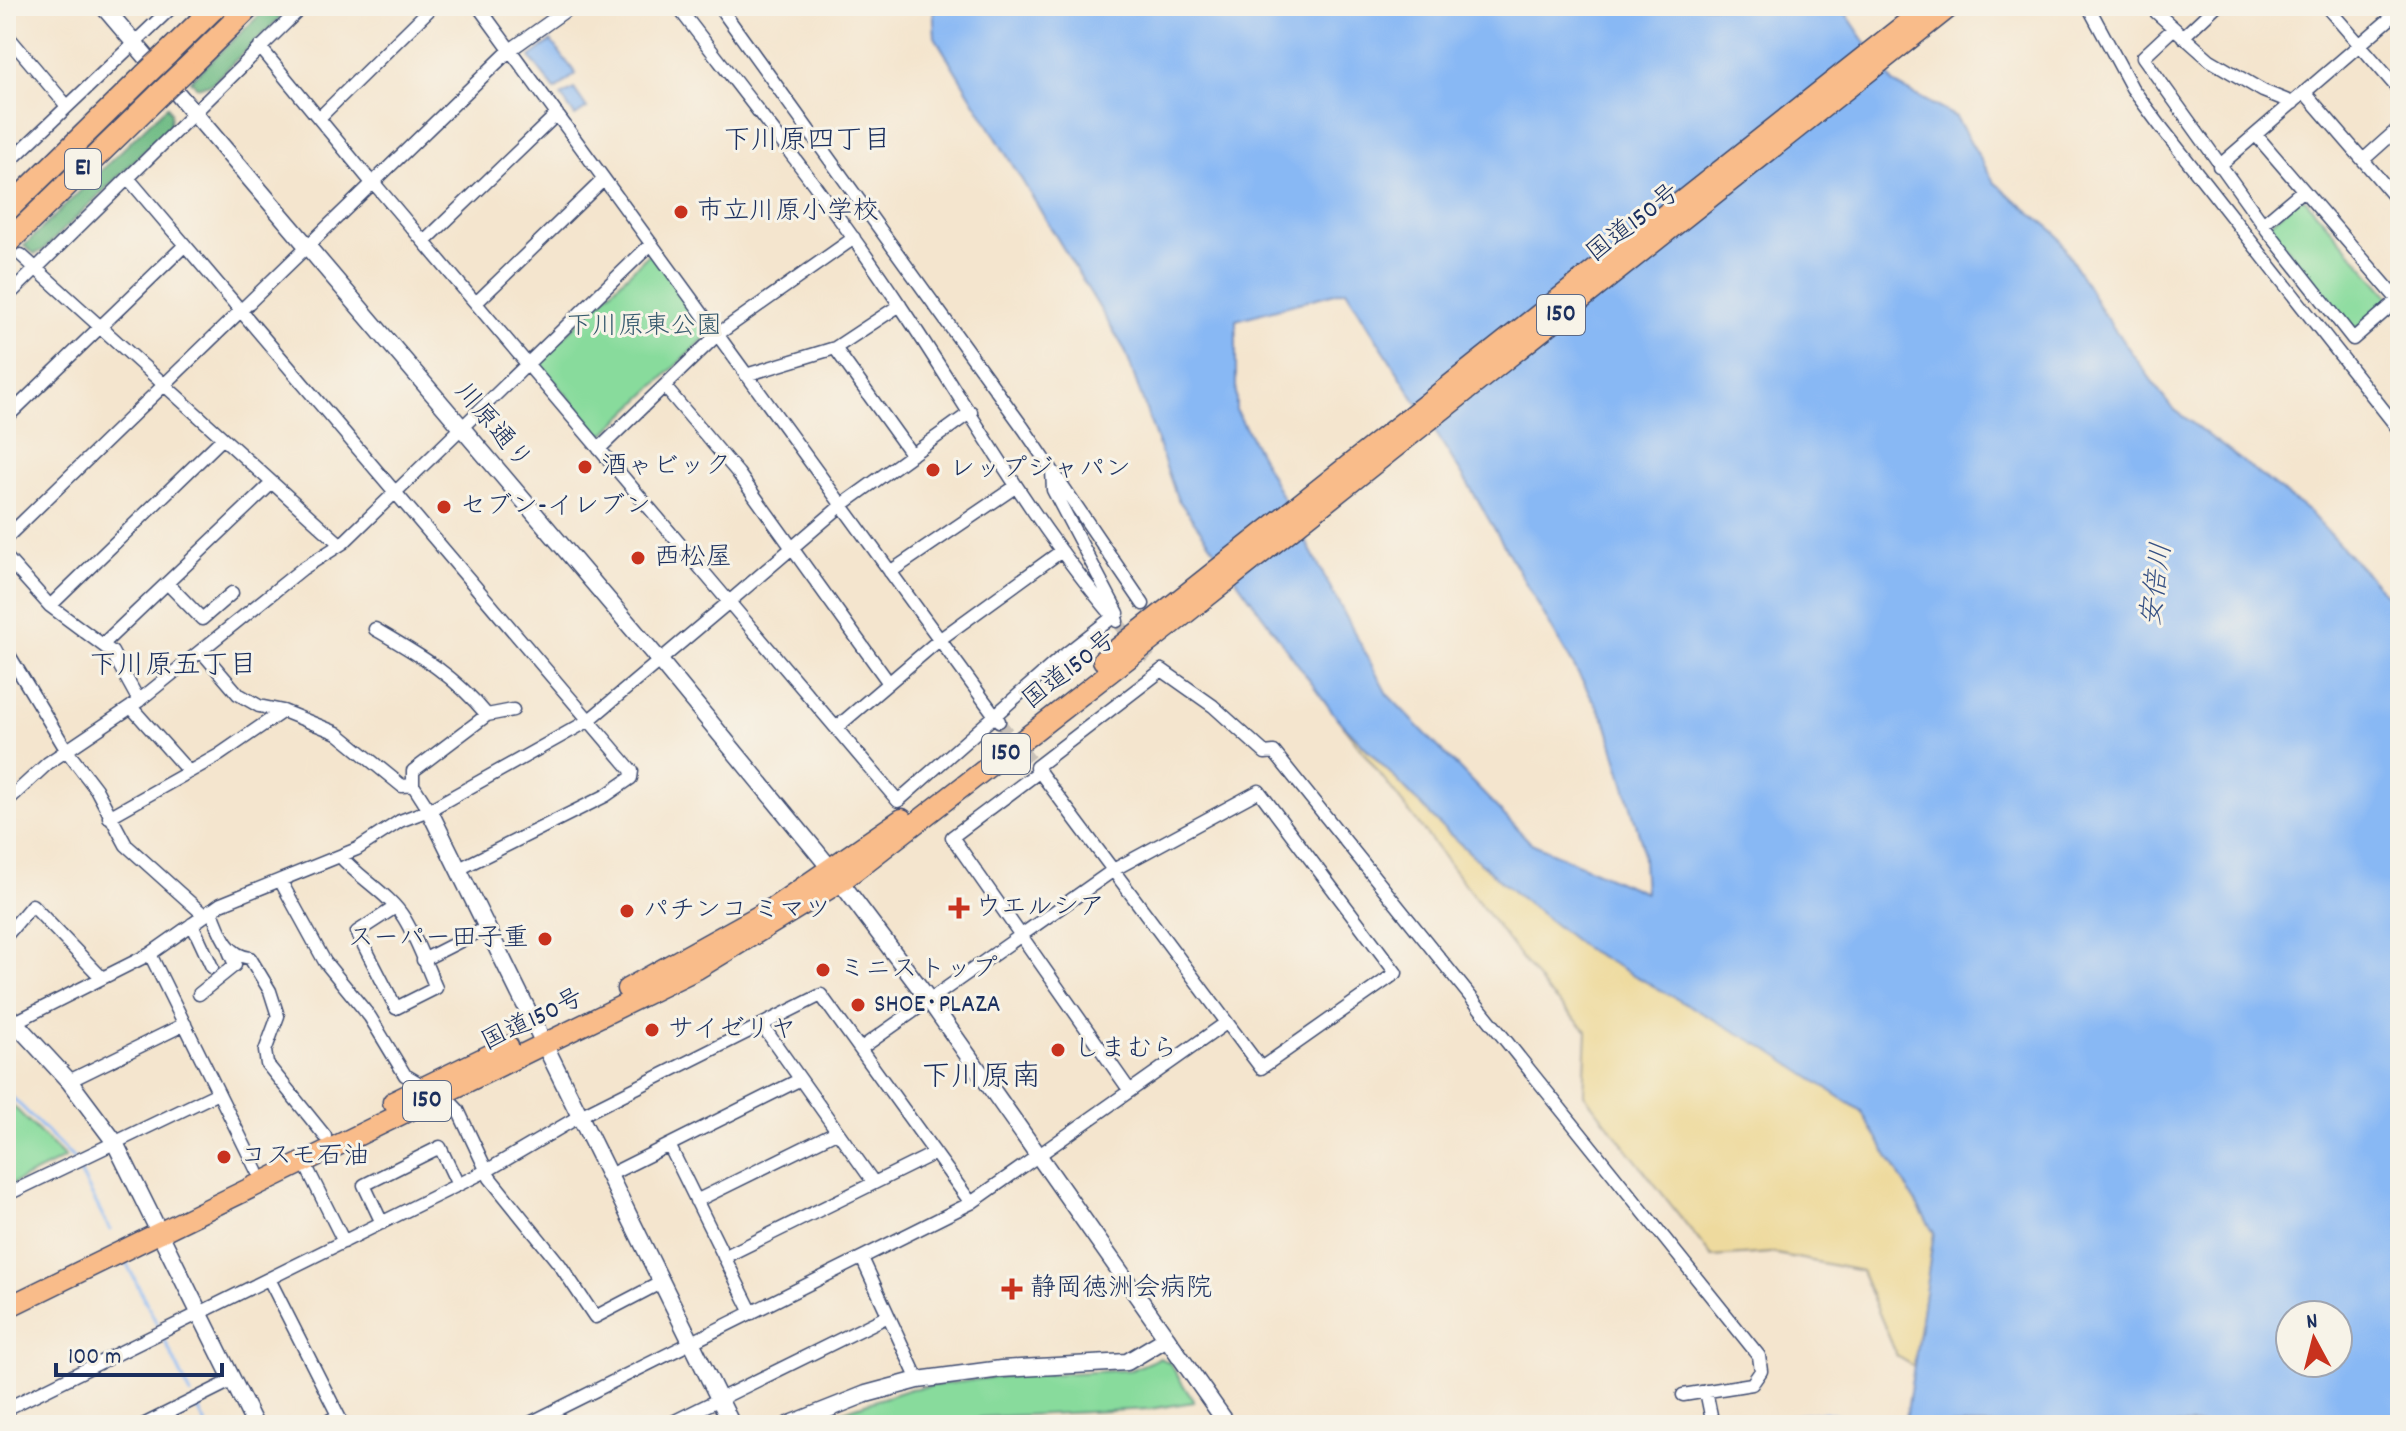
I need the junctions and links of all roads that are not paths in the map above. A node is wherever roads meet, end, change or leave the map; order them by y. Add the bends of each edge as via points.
1 (103, 6) edge
2 (173, 6) edge
3 (216, 6) edge
4 (250, 6) edge
5 (303, 6) edge
6 (433, 6) edge
7 (478, 6) edge
8 (572, 6) edge
9 (677, 6) edge
10 (719, 6) edge
11 (1928, 6) edge
12 (1951, 6) edge
13 (2149, 6) edge
14 (2216, 6) edge
15 (2326, 6) edge
16 (2093, 8) edge
17 (2395, 10) edge
18 (2178, 33) junction
19 (6, 34) edge
20 (135, 44) junction
21 (2361, 45) junction
22 (17, 47) junction
23 (260, 47) junction
24 (510, 50) junction
25 (6, 59) edge
26 (2400, 91) edge
27 (2306, 94) junction
28 (2293, 103) junction
29 (67, 106) junction
30 (193, 113) junction
31 (557, 114) junction
32 (319, 118) junction
33 (2400, 127) edge
34 (2256, 135) junction
35 (2363, 160) junction
36 (6, 165) edge
37 (2219, 166) junction
38 (128, 178) junction
39 (604, 179) junction
40 (373, 183) junction
41 (2303, 190) junction
42 (2400, 203) edge
43 (6, 211) edge
44 (2264, 223) junction
45 (854, 238) junction
46 (424, 242) junction
47 (651, 244) junction
48 (185, 245) junction
49 (307, 246) junction
50 (14, 249) edge
51 (35, 269) junction
52 (6, 298) edge
53 (2399, 299) edge
54 (476, 303) junction
55 (900, 305) junction
56 (240, 311) junction
57 (99, 329) junction
58 (718, 334) junction
59 (835, 348) junction
60 (527, 364) junction
61 (746, 375) junction
62 (164, 385) junction
63 (664, 386) junction
64 (971, 412) junction
65 (6, 418) edge
66 (461, 428) junction
67 (2400, 431) edge
68 (222, 439) junction
69 (599, 449) junction
70 (912, 455) junction
71 (1052, 471) junction
72 (272, 483) junction
73 (1015, 487) junction
74 (394, 493) junction
75 (842, 505) junction
76 (6, 538) edge
77 (340, 544) junction
78 (792, 548) junction
79 (1060, 552) junction
80 (6, 557) edge
81 (890, 572) junction
82 (167, 583) junction
83 (232, 593) dead end
84 (729, 602) junction
85 (50, 606) junction
86 (1159, 614) junction
87 (1117, 621) junction
88 (375, 629) dead end
89 (939, 640) junction
90 (103, 644) junction
91 (6, 650) edge
92 (202, 652) junction
93 (660, 661) junction
94 (12, 672) edge
95 (889, 683) junction
96 (135, 704) junction
97 (513, 710) dead end
98 (283, 711) junction
99 (487, 715) junction
100 (998, 720) junction
101 (588, 721) junction
102 (836, 728) junction
103 (67, 751) junction
104 (1035, 766) junction
105 (189, 772) junction
106 (413, 785) junction
107 (6, 802) edge
108 (429, 810) junction
109 (109, 817) junction
110 (340, 856) junction
111 (459, 869) junction
112 (1115, 869) junction
113 (835, 875) junction
114 (280, 880) junction
115 (394, 908) junction
116 (207, 912) junction
117 (192, 924) junction
118 (488, 927) junction
119 (1021, 935) junction
120 (6, 936) edge
121 (228, 949) junction
122 (150, 954) junction
123 (423, 960) junction
124 (212, 967) dead end
125 (102, 978) junction
126 (199, 994) dead end
127 (929, 1000) junction
128 (10, 1018) edge
129 (1226, 1023) junction
130 (185, 1024) junction
131 (762, 1025) junction
132 (542, 1037) junction
133 (860, 1049) junction
134 (799, 1080) junction
135 (69, 1081) junction
136 (434, 1090) junction
137 (1130, 1091) junction
138 (218, 1093) junction
139 (580, 1116) junction
140 (836, 1132) junction
141 (325, 1136) junction
142 (114, 1141) junction
143 (669, 1145) junction
144 (935, 1153) junction
145 (1039, 1157) junction
146 (303, 1160) junction
147 (488, 1170) junction
148 (257, 1171) junction
149 (609, 1175) junction
150 (874, 1183) junction
151 (458, 1185) junction
152 (6, 1195) edge
153 (696, 1201) junction
154 (971, 1203) junction
155 (382, 1223) junction
156 (156, 1225) junction
157 (344, 1242) junction
158 (724, 1257) junction
159 (862, 1258) junction
160 (269, 1279) junction
161 (662, 1282) junction
162 (6, 1294) edge
163 (6, 1308) edge
164 (752, 1313) junction
165 (200, 1314) junction
166 (888, 1316) junction
167 (1167, 1338) junction
168 (692, 1343) junction
169 (233, 1380) junction
170 (918, 1380) junction
171 (1683, 1395) dead end
172 (1708, 1398) junction
173 (719, 1399) junction
174 (6, 1410) edge
175 (340, 1421) edge
176 (13, 1425) edge
177 (143, 1425) edge
178 (255, 1425) edge
179 (321, 1425) edge
180 (526, 1425) edge
181 (667, 1425) edge
182 (732, 1425) edge
183 (788, 1425) edge
184 (1228, 1425) edge
185 (1713, 1425) edge

1 - 20 street, 川原通り
2 - 20 street
3 - 43 highway, E1, bridge
4 - 50 highway, E1, bridge
5 - 23 street
6 - 32 street
7 - 24 street
8 - 24 street
9 - 45 street
10 - 71 street
11 - 86 highway, 国道150号 / 150
12 - 86 highway, 国道150号 / 150
13 - 18 street
14 - 18 street
15 - 21 street
16 - 67 street via 2132,88
17 - 21 street
18 - 28 street via 2210,60
18 - 37 street via 2143,57
19 - 22 street
20 - 29 street
20 - 30 street, 川原通り
21 - 26 street
21 - 27 street
22 - 25 street
22 - 29 street
23 - 30 street
23 - 32 street
24 - 31 street
24 - 40 street
27 - 28 street
27 - 35 street
28 - 34 street
29 - 36 street
30 - 38 street
30 - 49 street, 川原通り
31 - 39 street
31 - 46 street
32 - 40 street
33 - 35 street
34 - 37 street
34 - 41 street
35 - 42 street
37 - 44 street
38 - 48 street
38 - 51 street
39 - 47 street
39 - 54 street
40 - 46 street
40 - 49 street
41 - 44 street
41 - 53 street
44 - 53 street via 2353,339
45 - 55 street
45 - 58 street
46 - 54 street
47 - 58 street
47 - 60 street
48 - 56 street
48 - 57 street
49 - 56 street
49 - 66 street, 川原通り
50 - 51 street
51 - 52 street
51 - 57 street
54 - 60 street
55 - 59 street
55 - 64 street
56 - 62 street
56 - 74 street
57 - 62 street
57 - 65 street
58 - 61 street
58 - 63 street
59 - 61 street
59 - 70 street
60 - 66 street
60 - 69 street
61 - 75 street
62 - 68 street
62 - 76 street
63 - 69 street
63 - 78 street via 738,473
64 - 70 street
64 - 73 street
66 - 74 street
66 - 93 street, 川原通り
68 - 72 street
68 - 85 street
69 - 84 street
70 - 75 street
71 - 86 street
71 - 87 street via 1053,490 1118,613
72 - 77 street
72 - 82 street
73 - 79 street
73 - 81 street
74 - 77 street
74 - 101 street
75 - 78 street
75 - 81 street
77 - 92 street
78 - 84 street
78 - 95 street
79 - 87 street
79 - 89 street
80 - 85 street
81 - 89 street
82 - 83 street via 202,619
82 - 90 street
84 - 93 street
84 - 102 street
85 - 90 street
86 - 113 highway, 国道150号 / 150
87 - 100 street via 1058,660
88 - 99 street via 441,668
89 - 95 street
89 - 100 street
90 - 96 street via 112,652
91 - 94 street
92 - 96 street
92 - 98 street via 238,694
93 - 101 street
93 - 113 street, 川原通り
94 - 103 street
95 - 102 street
96 - 103 street
96 - 105 street
97 - 99 street
98 - 105 street
98 - 106 street via 337,733 402,786
99 - 106 street via 416,767
100 - 102 street via 898,801
101 - 108 street
101 - 111 street via 632,771 631,778
103 - 107 street
103 - 109 street via 96,789
104 - 112 street
104 - 119 street via 952,837
104 - 172 street via 1158,666 1265,753 1274,752 1753,1348 1761,1371 1752,1384
105 - 109 street
106 - 108 street
108 - 110 street
108 - 111 street
109 - 116 street via 131,852
110 - 114 street
110 - 115 street
111 - 118 street
112 - 119 street
112 - 129 street
112 - 129 street via 1259,791 1396,973 1261,1068
113 - 127 street, 川原通り
113 - 132 highway, 国道150号 / 150
114 - 116 street
114 - 136 street via 325,962 370,1017 396,1064 413,1082
115 - 123 street via 404,917
115 - 123 street via 357,932 396,1008 436,988
116 - 117 street
116 - 121 street
117 - 122 street
117 - 124 street
118 - 123 street
118 - 132 street
119 - 127 street
119 - 137 street
120 - 125 street via 32,905
121 - 126 street via 235,965
121 - 141 street via 250,958 276,1006 278,1016 265,1051 271,1073
122 - 125 street
122 - 130 street
125 - 128 street
127 - 133 street
127 - 145 street, 川原通り
128 - 135 street
129 - 137 street
130 - 135 street
130 - 138 street
131 - 133 street via 821,995
131 - 134 street
131 - 139 street
132 - 136 highway, 国道150号 / 150
132 - 139 street
133 - 144 street
134 - 140 street
134 - 143 street
135 - 142 street
136 - 141 highway, 国道150号 / 150
136 - 146 highway, 国道150号 / 150
136 - 147 street via 458,1110
137 - 145 street
138 - 142 street
138 - 148 street
139 - 147 street
139 - 149 street
140 - 150 street
140 - 153 street
141 - 148 highway, 国道150号 / 150
142 - 152 street
142 - 156 street
143 - 149 street
143 - 153 street
144 - 150 street
144 - 154 street
145 - 154 street
145 - 167 street, 川原通り
146 - 156 highway, 国道150号 / 150
146 - 157 street
147 - 151 street
147 - 161 street via 595,1317
148 - 156 highway, 国道150号 / 150
149 - 161 street
150 - 158 street
151 - 155 street
151 - 155 street via 440,1147 364,1185
153 - 158 street
154 - 159 street
155 - 157 street
156 - 162 highway, 国道150号 / 150
156 - 163 highway, 国道150号 / 150
156 - 165 street
157 - 160 street
158 - 164 street
159 - 164 street
159 - 166 street
160 - 165 street
160 - 175 street
161 - 168 street
164 - 168 street
165 - 169 street
165 - 174 street
166 - 170 street
166 - 173 street
167 - 170 street via 1127,1362
167 - 184 street, 川原通り
168 - 173 street
168 - 180 street
169 - 177 street
169 - 178 street
170 - 183 street
171 - 172 street
172 - 185 street
173 - 181 street
173 - 182 street
174 - 176 street
175 - 179 street

